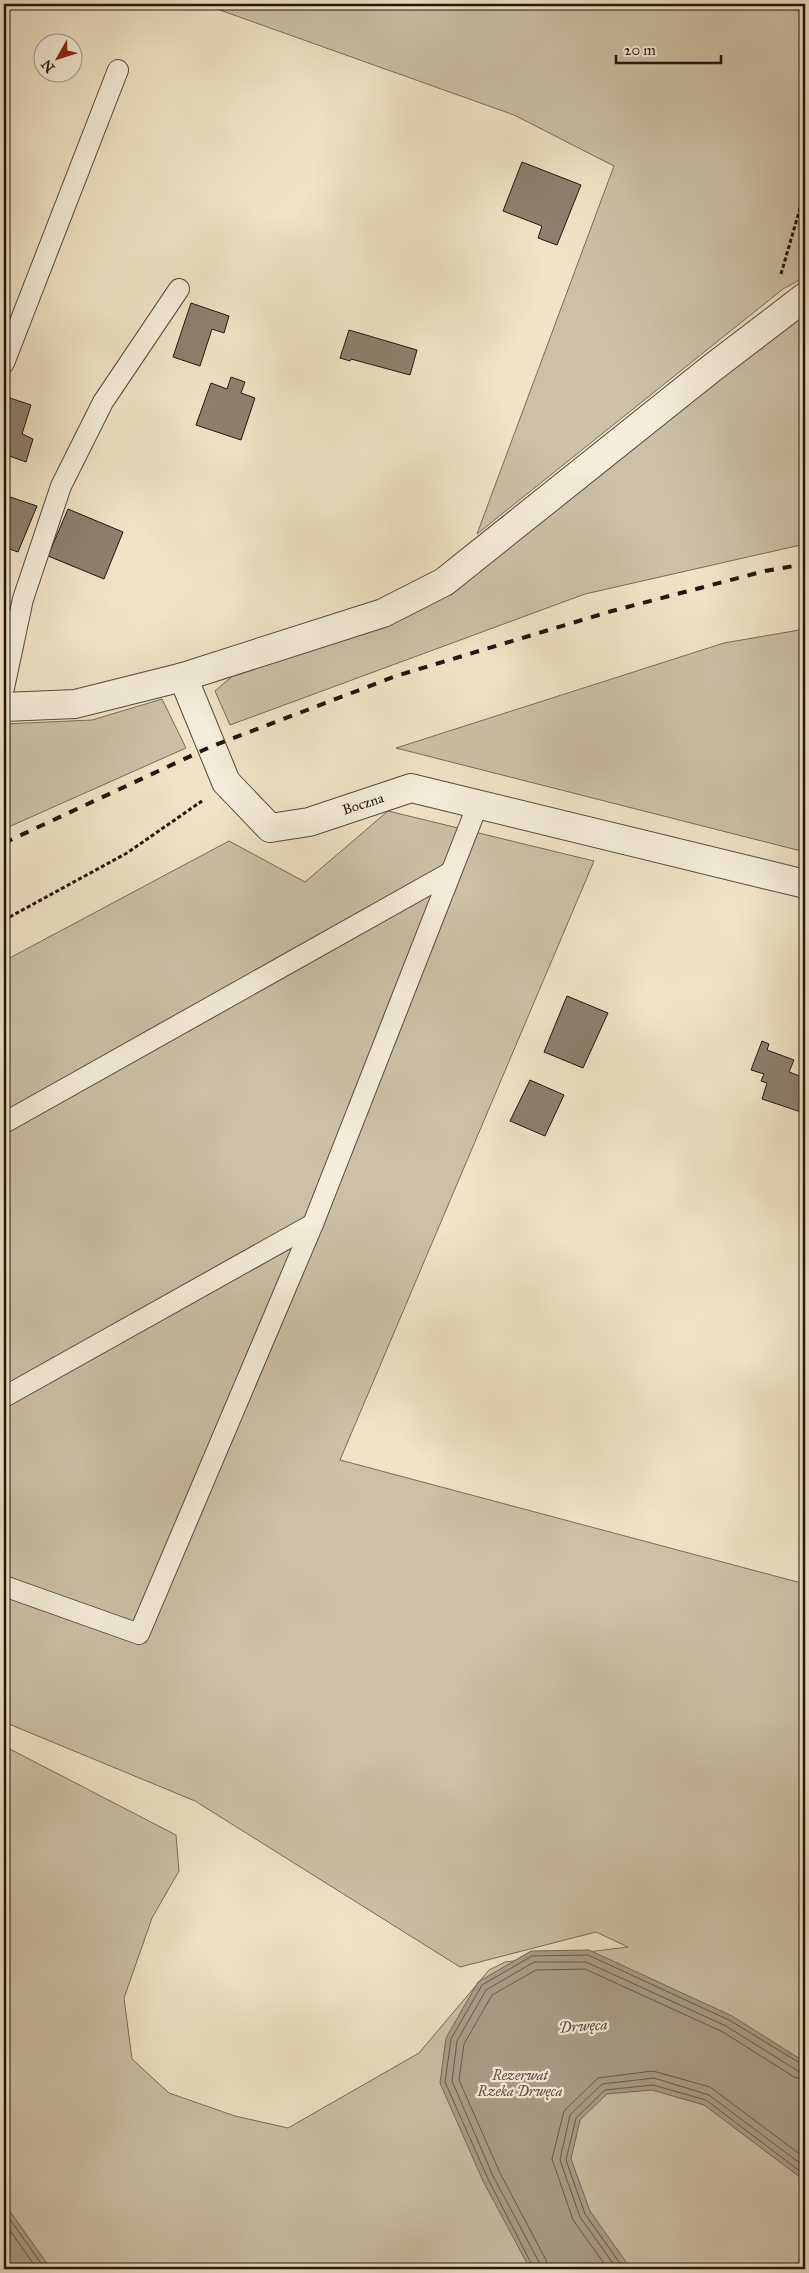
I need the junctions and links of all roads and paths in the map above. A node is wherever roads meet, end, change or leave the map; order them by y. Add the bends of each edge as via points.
1 (118, 70) dead end
2 (805, 191) edge
3 (179, 289) dead end
4 (805, 297) edge
5 (766, 327) junction
6 (4, 363) edge
7 (183, 677) junction
8 (4, 688) edge
9 (4, 707) edge
10 (226, 782) junction
11 (478, 804) junction
12 (451, 872) junction
13 (805, 884) edge
14 (4, 920) edge
15 (4, 1122) edge
16 (313, 1224) junction
17 (4, 1396) edge
18 (4, 1586) edge

1 - 6 lane
2 - 5 path
3 - 8 lane via 102,402 61,486 23,599
4 - 5 street
5 - 7 street via 444,582 383,613
7 - 9 street via 75,704
7 - 10 street, Boczna
10 - 11 street, Boczna via 270,828 309,822 411,788
10 - 14 path via 127,854
11 - 12 lane
11 - 13 street, Boczna
12 - 15 lane
12 - 16 lane
16 - 17 lane
16 - 18 lane via 139,1634

